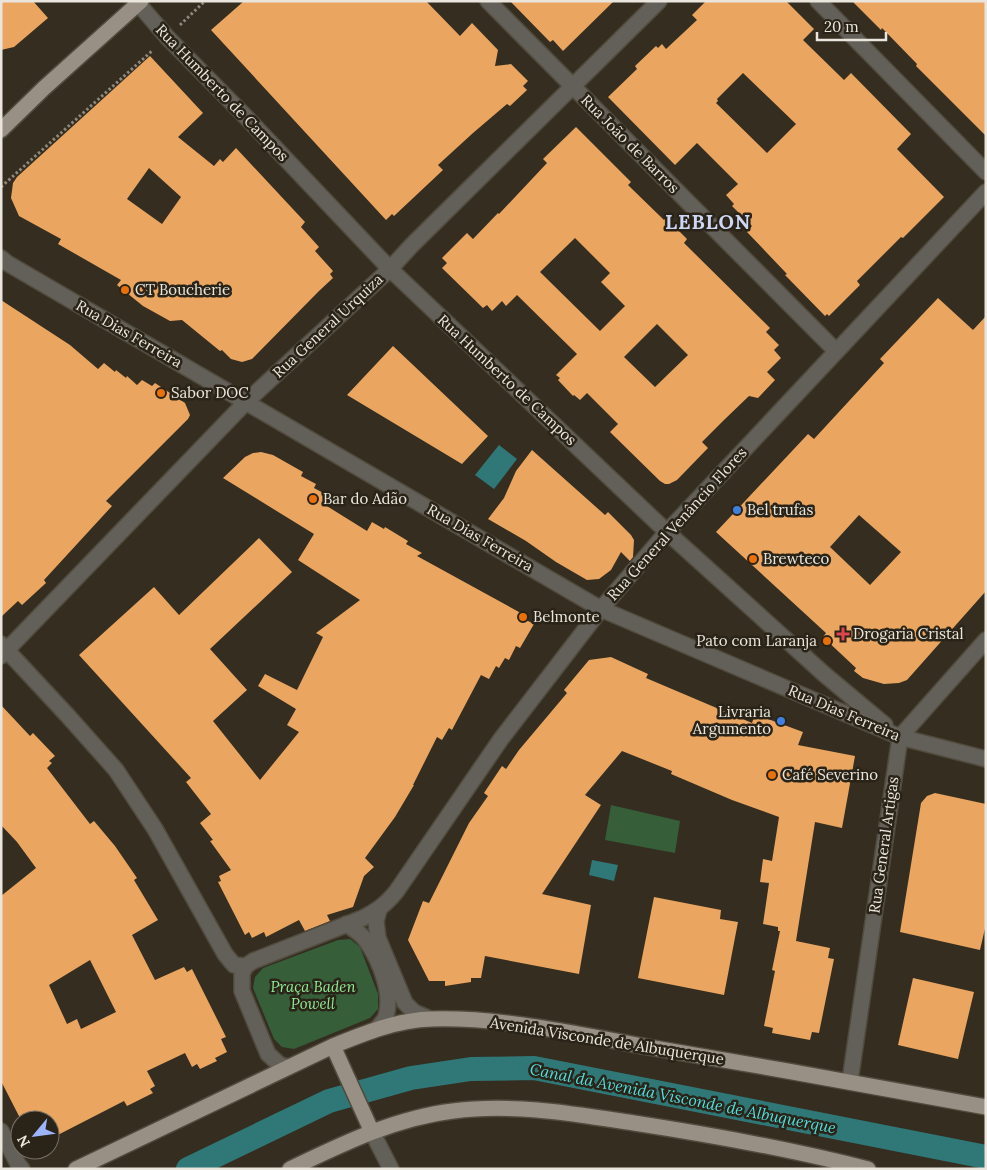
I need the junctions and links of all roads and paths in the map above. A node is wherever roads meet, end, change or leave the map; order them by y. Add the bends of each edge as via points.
1 (205, 1) edge
2 (488, 1) edge
3 (659, 1) edge
4 (818, 1) edge
5 (138, 2) edge
6 (167, 37) junction
7 (573, 86) junction
8 (1, 130) edge
9 (986, 172) edge
10 (1, 186) edge
11 (986, 192) edge
12 (1, 258) edge
13 (390, 269) junction
14 (836, 351) junction
15 (246, 402) junction
16 (667, 532) junction
17 (601, 609) junction
18 (986, 640) edge
19 (3, 650) edge
20 (900, 737) junction
21 (986, 759) edge
22 (379, 910) junction
23 (346, 924) junction
24 (246, 966) junction
25 (430, 1019) junction
26 (377, 1029) junction
27 (333, 1046) junction
28 (289, 1066) junction
29 (850, 1082) junction
30 (986, 1107) edge
31 (1, 1131) edge
32 (372, 1132) junction
33 (22, 1169) edge
34 (76, 1169) edge
35 (290, 1169) edge
36 (391, 1169) edge
37 (868, 1169) edge

1 - 6 path
2 - 7 street, Rua João de Barros
3 - 7 street, Rua General Urquiza
4 - 9 street
5 - 6 street, Rua Humberto de Campos
5 - 8 main road
6 - 10 path
6 - 13 street, Rua Humberto de Campos
7 - 13 street, Rua General Urquiza
7 - 14 street, Rua João de Barros
11 - 14 street, Rua General Venâncio Flores
12 - 15 street, Rua Dias Ferreira
13 - 15 street, Rua General Urquiza
13 - 16 street, Rua Humberto de Campos
14 - 16 street, Rua General Venâncio Flores
15 - 17 street, Rua Dias Ferreira
15 - 19 street, Rua General Urquiza
16 - 17 street, Rua General Venâncio Flores
16 - 20 street, Rua Humberto de Campos via 824,674
17 - 20 street, Rua Dias Ferreira
17 - 22 street, Rua General Venâncio Flores via 501,740 396,892
18 - 20 street
19 - 24 street via 116,770 155,829 230,962
20 - 21 street, Rua Dias Ferreira
20 - 29 street, Rua General Artigas
22 - 23 street, Rua General Venâncio Flores
22 - 25 street via 376,921 378,938 404,1002 414,1012
23 - 24 street, Rua General Venâncio Flores
23 - 26 street via 367,941 383,975 388,992 386,1017
24 - 28 street via 242,973 242,991 268,1054 280,1065
25 - 26 main road, Avenida Visconde de Albuquerque
25 - 29 main road, Avenida Visconde de Albuquerque via 528,1026
26 - 27 main road, Avenida Visconde de Albuquerque
27 - 28 main road, Avenida Visconde de Albuquerque
27 - 32 main road
28 - 34 main road, Avenida Visconde de Albuquerque
29 - 30 main road, Avenida Visconde de Albuquerque
31 - 33 street
32 - 35 main road
32 - 36 street
32 - 37 main road via 398,1122 453,1111 546,1110 694,1132

